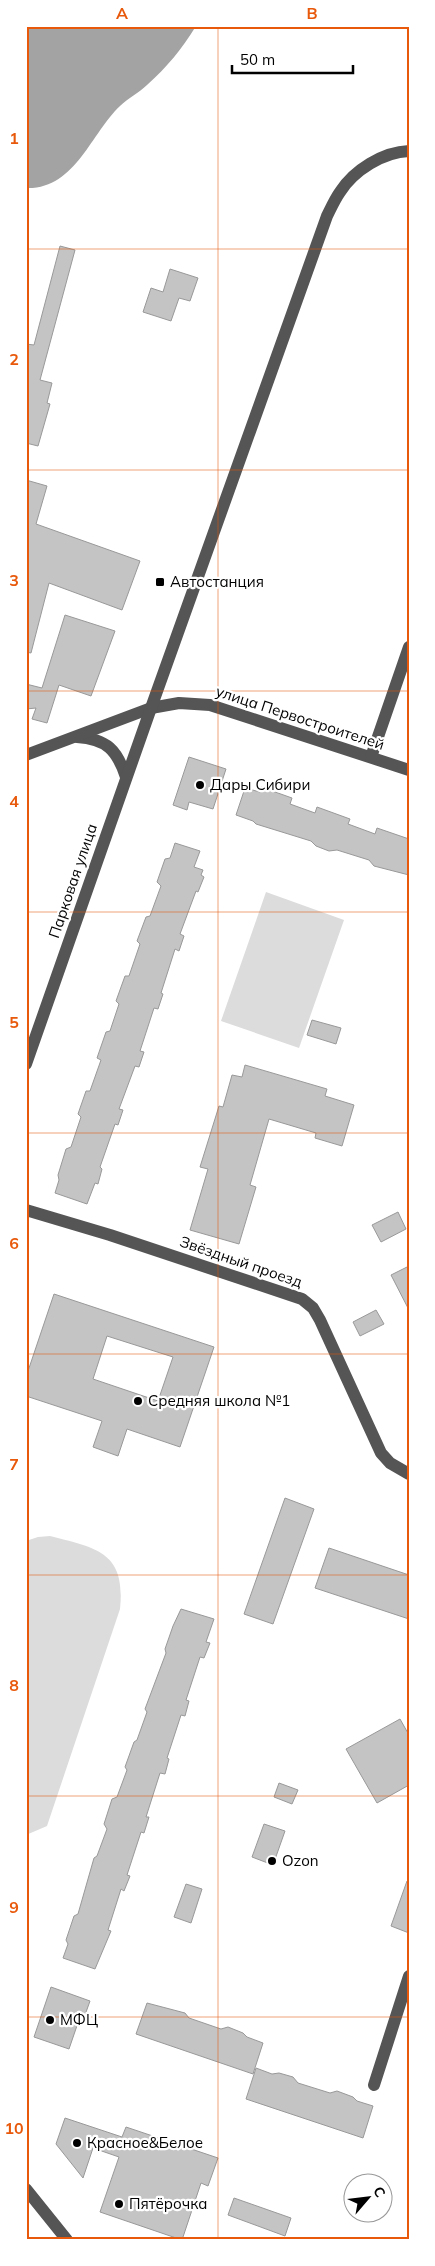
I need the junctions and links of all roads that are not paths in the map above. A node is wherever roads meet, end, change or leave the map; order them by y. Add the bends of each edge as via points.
1 (409, 151) edge
2 (409, 647) edge
3 (151, 708) junction
4 (72, 736) junction
5 (26, 755) edge
6 (371, 757) junction
7 (409, 770) edge
8 (126, 777) junction
9 (26, 1064) edge
10 (26, 1210) edge
11 (409, 1474) edge
12 (409, 1976) edge
13 (374, 2085) dead end
14 (26, 2189) edge
15 (67, 2240) edge

1 - 3 street, Парковая улица via 376,161 354,175 339,192 327,216
2 - 6 street
3 - 4 street, улица Первостроителей
3 - 6 street, улица Первостроителей via 179,703 210,705
3 - 8 street, Парковая улица
4 - 5 street, улица Первостроителей
4 - 8 street via 103,742 114,751
6 - 7 street, улица Первостроителей
8 - 9 street, Парковая улица
10 - 11 street, Звёздный проезд via 302,1300 313,1308 320,1320 381,1453 390,1463
12 - 13 street
14 - 15 street

